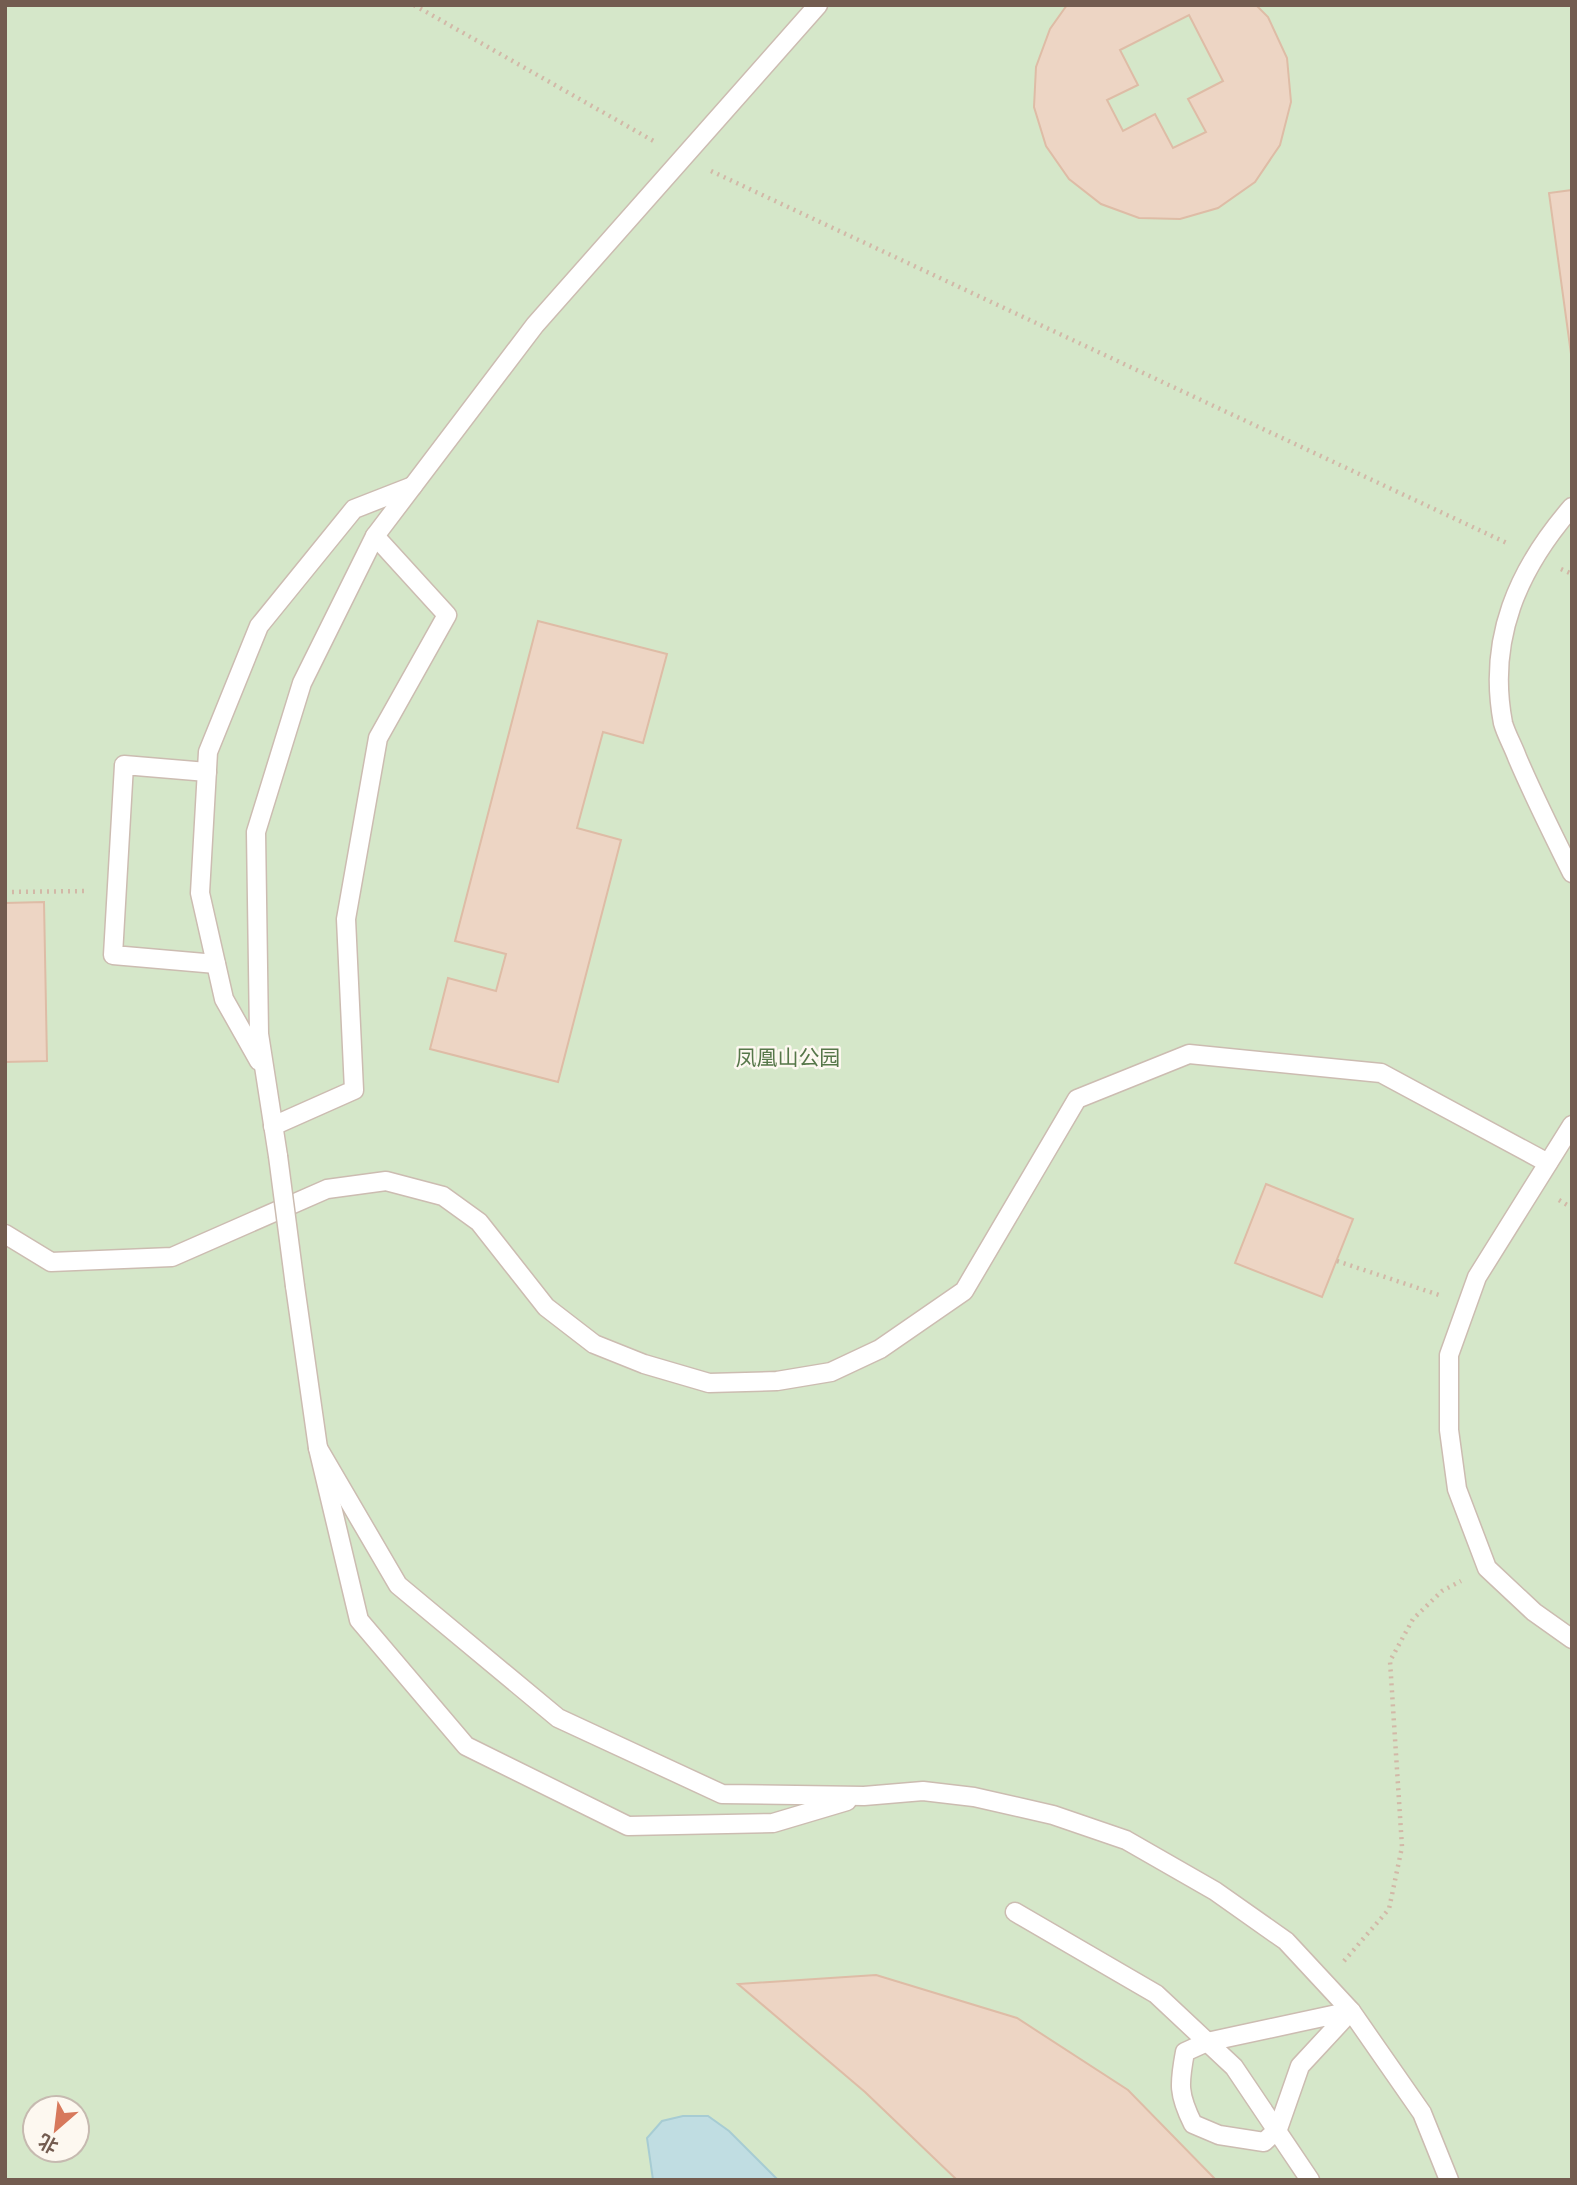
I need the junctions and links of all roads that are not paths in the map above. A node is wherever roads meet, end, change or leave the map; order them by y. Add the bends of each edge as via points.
1 (818, 5) edge
2 (413, 486) junction
3 (1572, 507) edge
4 (375, 536) junction
5 (207, 772) junction
6 (1572, 873) edge
7 (216, 964) junction
8 (264, 1070) junction
9 (1572, 1125) edge
10 (274, 1126) junction
11 (1548, 1163) junction
12 (5, 1234) edge
13 (318, 1448) junction
14 (1572, 1639) edge
15 (863, 1796) junction
16 (1015, 1912) dead end
17 (1351, 2011) junction
18 (1208, 2042) junction
19 (1278, 2129) junction
20 (1310, 2180) edge
21 (1449, 2180) edge

1 - 2 lane via 535,325
2 - 4 lane
2 - 5 lane via 355,509 259,625 208,752
3 - 6 lane via 1521,582 1503,625 1500,675 1503,724
4 - 8 lane via 302,684 256,832 259,1034
4 - 10 lane via 447,615 378,738 346,919 354,1090
5 - 7 lane via 200,893
5 - 7 lane via 124,765 113,955
7 - 8 lane via 224,999
8 - 10 lane
9 - 11 lane
10 - 13 lane, bridge
11 - 12 lane via 1381,1073 1189,1054 1077,1099 964,1291 880,1349 831,1372 777,1381 709,1383 594,1344 546,1307 479,1222 443,1196 386,1181 327,1189 172,1257 51,1262
11 - 14 lane via 1477,1277 1450,1355 1449,1430 1457,1489 1487,1568 1534,1612
13 - 15 lane via 398,1586 558,1718 722,1794
13 - 15 lane via 359,1620 466,1746 628,1826 772,1823
15 - 17 lane via 923,1791 974,1797 1053,1815 1126,1840 1215,1891 1286,1941
16 - 18 lane via 1156,1994
17 - 18 lane
17 - 19 lane via 1300,2066
17 - 21 lane via 1422,2113
18 - 19 lane via 1234,2067
18 - 19 lane via 1185,2052 1179,2085 1192,2124 1246,2141 1264,2142
19 - 20 lane

